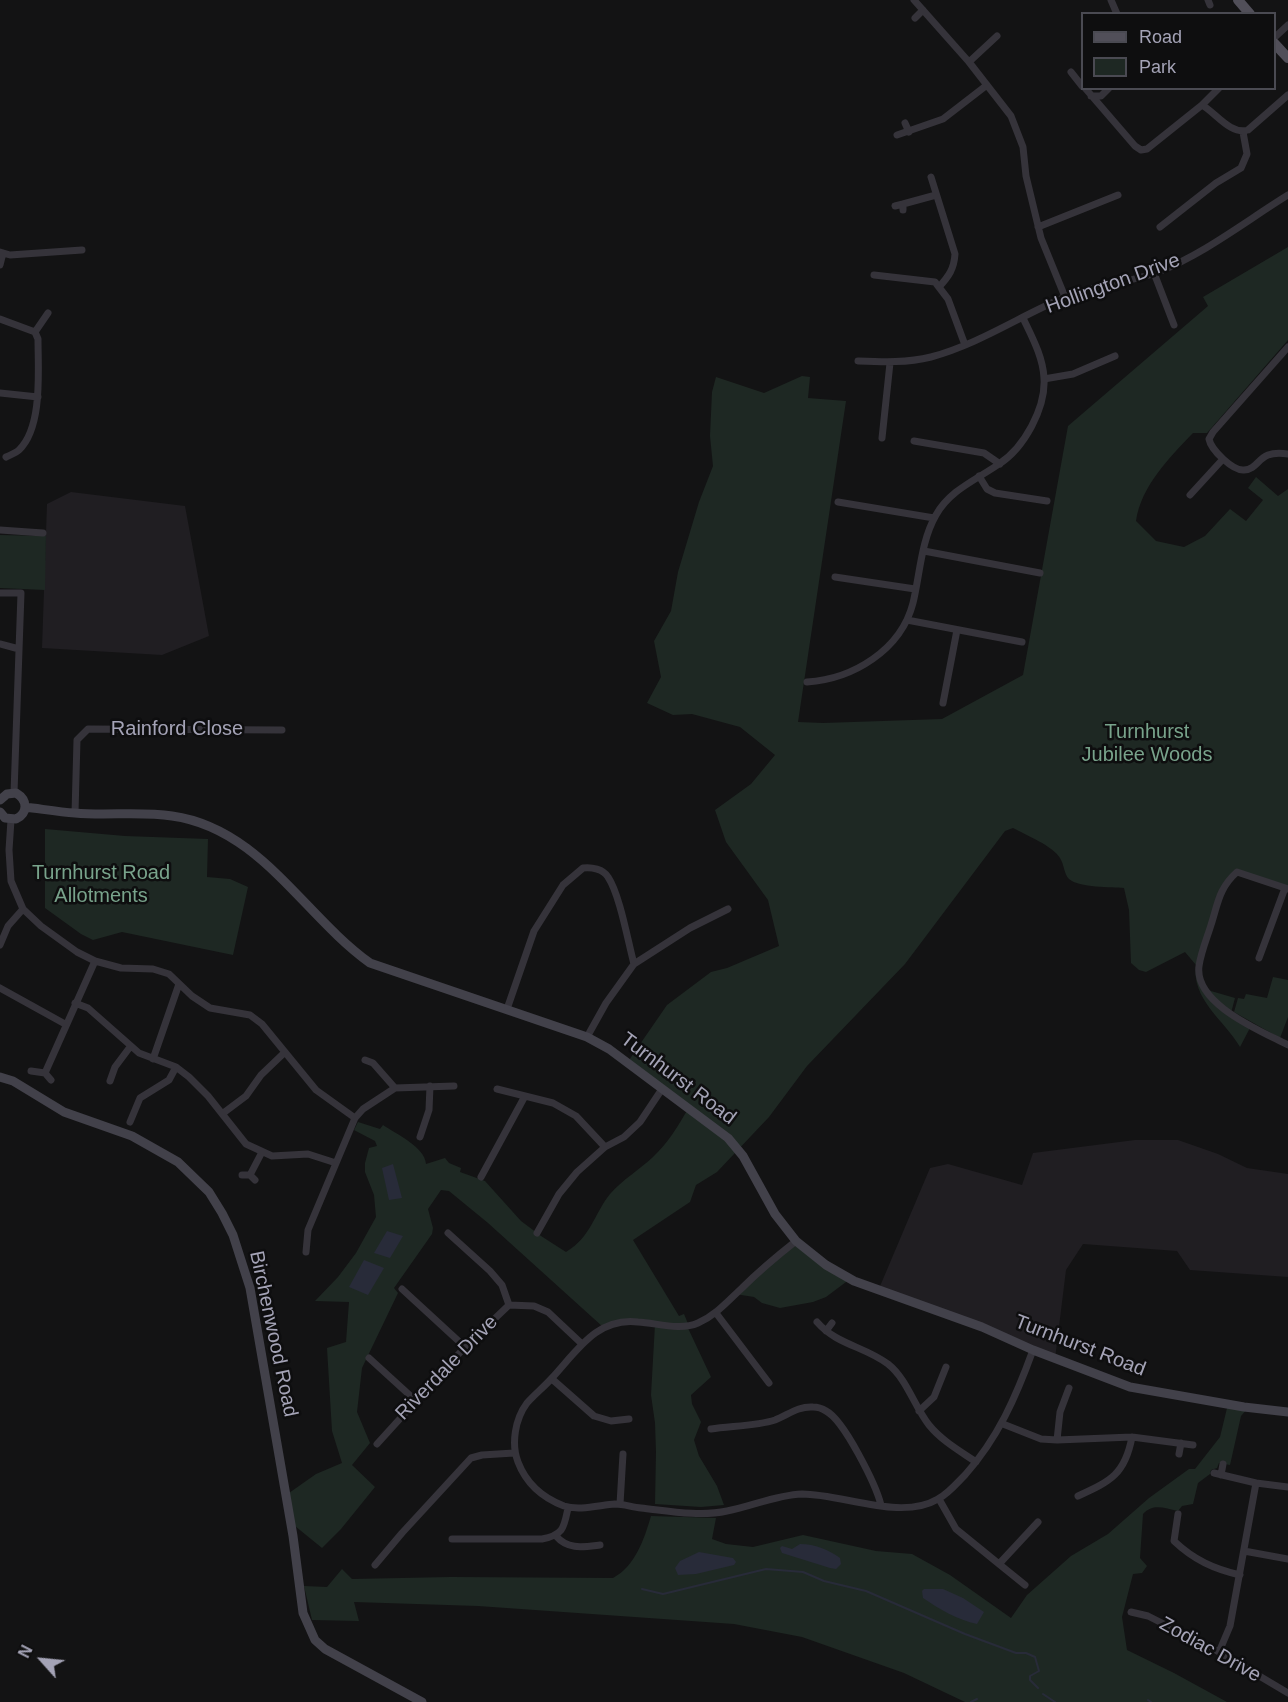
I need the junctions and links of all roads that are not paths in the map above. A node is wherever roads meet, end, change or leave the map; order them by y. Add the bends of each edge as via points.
1 (914, 0) edge
2 (1238, 0) edge
3 (923, 10) junction
4 (1248, 12) edge
5 (915, 18) dead end
6 (1288, 26) edge
7 (997, 36) dead end
8 (1276, 40) edge
9 (1276, 42) edge
10 (1288, 58) edge
11 (969, 62) junction
12 (1071, 72) dead end
13 (1081, 84) edge
14 (987, 85) junction
15 (1086, 90) edge
16 (1107, 90) edge
17 (1217, 90) edge
18 (1288, 95) edge
19 (1091, 96) junction
20 (1202, 105) junction
21 (905, 123) dead end
22 (909, 132) junction
23 (1243, 132) junction
24 (897, 135) dead end
25 (931, 177) dead end
26 (936, 195) junction
27 (1118, 195) dead end
28 (1288, 195) edge
29 (1109, 199) junction
30 (901, 207) dead end
31 (1114, 207) dead end
32 (1038, 227) junction
33 (1160, 227) dead end
34 (82, 250) dead end
35 (2, 252) edge
36 (0, 265) edge
37 (1154, 273) junction
38 (880, 285) dead end
39 (939, 287) junction
40 (1065, 297) junction
41 (48, 313) dead end
42 (1023, 318) junction
43 (0, 319) edge
44 (1174, 325) dead end
45 (35, 332) junction
46 (965, 345) junction
47 (1288, 347) edge
48 (1115, 356) dead end
49 (858, 361) dead end
50 (890, 363) junction
51 (1044, 379) junction
52 (0, 393) edge
53 (38, 397) junction
54 (882, 438) dead end
55 (914, 441) dead end
56 (1288, 454) edge
57 (6, 457) dead end
58 (1223, 459) junction
59 (1000, 464) junction
60 (979, 476) junction
61 (1190, 495) dead end
62 (1047, 501) dead end
63 (838, 502) dead end
64 (934, 518) junction
65 (0, 530) edge
66 (43, 533) dead end
67 (924, 551) junction
68 (1040, 573) dead end
69 (841, 587) dead end
70 (915, 589) junction
71 (0, 593) edge
72 (907, 620) junction
73 (957, 630) junction
74 (1022, 642) dead end
75 (0, 645) edge
76 (19, 648) junction
77 (807, 682) dead end
78 (937, 690) dead end
79 (945, 692) junction
80 (943, 704) dead end
81 (282, 730) dead end
82 (14, 793) junction
83 (0, 800) edge
84 (26, 807) junction
85 (0, 812) edge
86 (75, 813) junction
87 (11, 820) junction
88 (1286, 888) edge
89 (23, 909) junction
90 (728, 909) dead end
91 (0, 945) edge
92 (1259, 958) dead end
93 (95, 961) junction
94 (634, 964) junction
95 (179, 984) junction
96 (0, 988) edge
97 (75, 1003) junction
98 (507, 1009) junction
99 (65, 1024) junction
100 (587, 1037) junction
101 (1288, 1045) edge
102 (130, 1047) junction
103 (284, 1053) junction
104 (376, 1056) dead end
105 (153, 1059) junction
106 (176, 1067) junction
107 (31, 1071) dead end
108 (45, 1073) junction
109 (0, 1077) edge
110 (51, 1080) dead end
111 (110, 1081) dead end
112 (430, 1086) junction
113 (454, 1086) dead end
114 (394, 1088) junction
115 (497, 1089) dead end
116 (662, 1089) junction
117 (525, 1096) junction
118 (222, 1114) junction
119 (355, 1118) junction
120 (130, 1122) dead end
121 (420, 1137) dead end
122 (605, 1147) junction
123 (262, 1152) junction
124 (336, 1163) junction
125 (249, 1176) dead end
126 (481, 1177) dead end
127 (448, 1233) dead end
128 (537, 1233) dead end
129 (299, 1236) dead end
130 (308, 1237) junction
131 (796, 1241) junction
132 (306, 1252) dead end
133 (402, 1289) dead end
134 (509, 1305) junction
135 (716, 1313) junction
136 (817, 1322) dead end
137 (832, 1323) dead end
138 (826, 1331) junction
139 (582, 1344) junction
140 (465, 1347) junction
141 (1033, 1350) junction
142 (369, 1358) dead end
143 (946, 1367) dead end
144 (552, 1378) junction
145 (769, 1383) dead end
146 (1069, 1388) dead end
147 (415, 1400) junction
148 (919, 1411) junction
149 (1288, 1412) edge
150 (629, 1419) dead end
151 (1003, 1424) junction
152 (711, 1429) dead end
153 (1132, 1437) junction
154 (1057, 1440) junction
155 (1182, 1443) junction
156 (376, 1444) dead end
157 (1193, 1445) dead end
158 (514, 1453) junction
159 (623, 1454) dead end
160 (1179, 1454) dead end
161 (976, 1462) junction
162 (1223, 1464) dead end
163 (1257, 1483) junction
164 (1288, 1487) edge
165 (1078, 1496) dead end
166 (939, 1499) junction
167 (620, 1504) junction
168 (881, 1505) junction
169 (568, 1508) junction
170 (1178, 1514) dead end
171 (1038, 1522) dead end
172 (555, 1536) junction
173 (452, 1539) dead end
174 (600, 1545) dead end
175 (1244, 1551) junction
176 (1288, 1559) edge
177 (999, 1564) junction
178 (375, 1565) dead end
179 (1240, 1575) junction
180 (1025, 1585) dead end
181 (1131, 1612) dead end
182 (1219, 1652) junction
183 (1288, 1692) edge
184 (422, 1702) edge

1 - 3 street
2 - 4 main road
3 - 5 street
3 - 11 street
6 - 8 street
7 - 11 street
9 - 10 main road
11 - 14 street
12 - 13 street
14 - 22 street via 943,119
14 - 32 street via 1011,116 1023,147
15 - 19 street
16 - 19 street via 1101,96
17 - 20 street
18 - 23 street
19 - 20 street via 1141,150
20 - 23 street
21 - 22 street
22 - 24 street
23 - 33 street via 1247,154 1241,168
25 - 26 street
26 - 30 street
26 - 39 street via 955,254 950,274
27 - 29 street
28 - 37 street, Hollington Drive via 1187,258
29 - 31 street
29 - 32 street
32 - 40 street
34 - 35 street via 10,255
35 - 36 street
37 - 40 street, Hollington Drive
37 - 44 street
38 - 39 street via 878,275 928,279
39 - 46 street via 948,299
40 - 42 street, Hollington Drive
41 - 45 street
42 - 46 street, Hollington Drive
42 - 51 street
43 - 45 street
45 - 53 street
46 - 50 street, Hollington Drive via 930,357
47 - 58 street via 1210,435 1210,444
48 - 51 street via 1073,374
49 - 50 street, Hollington Drive
50 - 54 street
51 - 59 street via 1040,408 1028,432
52 - 53 street
53 - 57 street via 30,432 19,451
55 - 59 street via 928,440 984,453
56 - 58 street via 1270,453 1243,470
58 - 61 street
59 - 60 street
60 - 62 street via 987,489 995,493 1033,494
60 - 64 street via 950,496
63 - 64 street
64 - 67 street
65 - 66 street
67 - 68 street
67 - 70 street
69 - 70 street via 839,578
70 - 72 street
71 - 76 street via 21,592
72 - 73 street
72 - 77 street via 870,661 837,677
73 - 74 street
73 - 79 street
75 - 76 street
76 - 82 street
78 - 79 street
79 - 80 street
81 - 86 street, Rainford Close via 88,729 77,740
82 - 83 street
82 - 84 street
84 - 86 street, Turnhurst Road
84 - 87 street via 22,815
85 - 87 street
86 - 98 street, Turnhurst Road via 172,816 212,827 247,848 278,874 351,950 370,963
87 - 89 street via 11,880
88 - 92 street
88 - 101 street via 1237,872 1224,883 1199,966 1203,986 1220,1006
89 - 91 street via 8,926
89 - 93 street via 41,926
90 - 94 street
93 - 95 street via 121,968 153,969 169,974
93 - 97 street
94 - 98 street via 608,876 598,869 583,868 562,885 534,931
94 - 100 street
95 - 103 street via 210,1008 250,1015
95 - 105 street
96 - 99 street
97 - 99 street
97 - 102 street via 88,1008
98 - 100 street, Turnhurst Road
99 - 108 street
100 - 116 street, Turnhurst Road
102 - 105 street
102 - 111 street
103 - 118 street via 246,1096
103 - 119 street via 316,1090
104 - 114 street via 369,1062
105 - 106 street
106 - 118 street
106 - 120 street via 169,1080 140,1098
107 - 108 street
108 - 110 street
109 - 184 street, Birchenwood Road via 64,1112 132,1136 178,1162 209,1192 233,1235 250,1288 303,1613 315,1640 325,1649
112 - 113 street
112 - 114 street
112 - 121 street via 429,1110
114 - 119 street
115 - 117 street
116 - 122 street via 640,1122
116 - 131 street, Turnhurst Road via 728,1138 743,1156 775,1215
117 - 122 street via 553,1103 576,1116
117 - 126 street
118 - 123 street via 246,1144
119 - 124 street
122 - 128 street via 559,1194
123 - 124 street via 277,1157 308,1154
123 - 125 street
124 - 130 street
127 - 134 street via 502,1285
129 - 130 street
130 - 132 street
131 - 135 street
131 - 141 street, Turnhurst Road via 826,1264 864,1285 982,1327
133 - 140 street
134 - 139 street, Riverdale Drive via 534,1306 549,1312
134 - 140 street, Riverdale Drive
135 - 139 street via 685,1326 615,1322 599,1329
135 - 145 street
136 - 138 street
137 - 138 street
138 - 148 street via 888,1365
139 - 144 street
140 - 147 street, Riverdale Drive
141 - 149 street, Turnhurst Road via 1130,1387
141 - 151 street
142 - 147 street
143 - 148 street via 934,1397
144 - 150 street via 594,1416 611,1421
144 - 158 street via 520,1415
146 - 154 street via 1069,1397 1060,1412
147 - 156 street, Riverdale Drive
148 - 161 street via 939,1436
151 - 154 street via 1041,1439
151 - 161 street
152 - 168 street via 774,1420 798,1408 827,1411 849,1439 877,1489
153 - 154 street
153 - 155 street
153 - 165 street via 1118,1474
155 - 157 street
155 - 160 street
158 - 169 street via 536,1489
158 - 178 street via 471,1458
159 - 167 street
161 - 166 street
162 - 163 street via 1218,1474
163 - 164 street
163 - 175 street
166 - 168 street via 903,1508
166 - 177 street via 956,1529
167 - 168 street via 684,1512 726,1511 801,1494
167 - 169 street
169 - 172 street via 563,1528
170 - 179 street via 1174,1541 1185,1552 1206,1565
171 - 177 street
172 - 173 street
172 - 174 street via 575,1547
175 - 176 street
175 - 179 street
177 - 180 street
179 - 182 street via 1230,1626
181 - 182 street, Zodiac Drive via 1148,1616
182 - 183 street, Zodiac Drive

